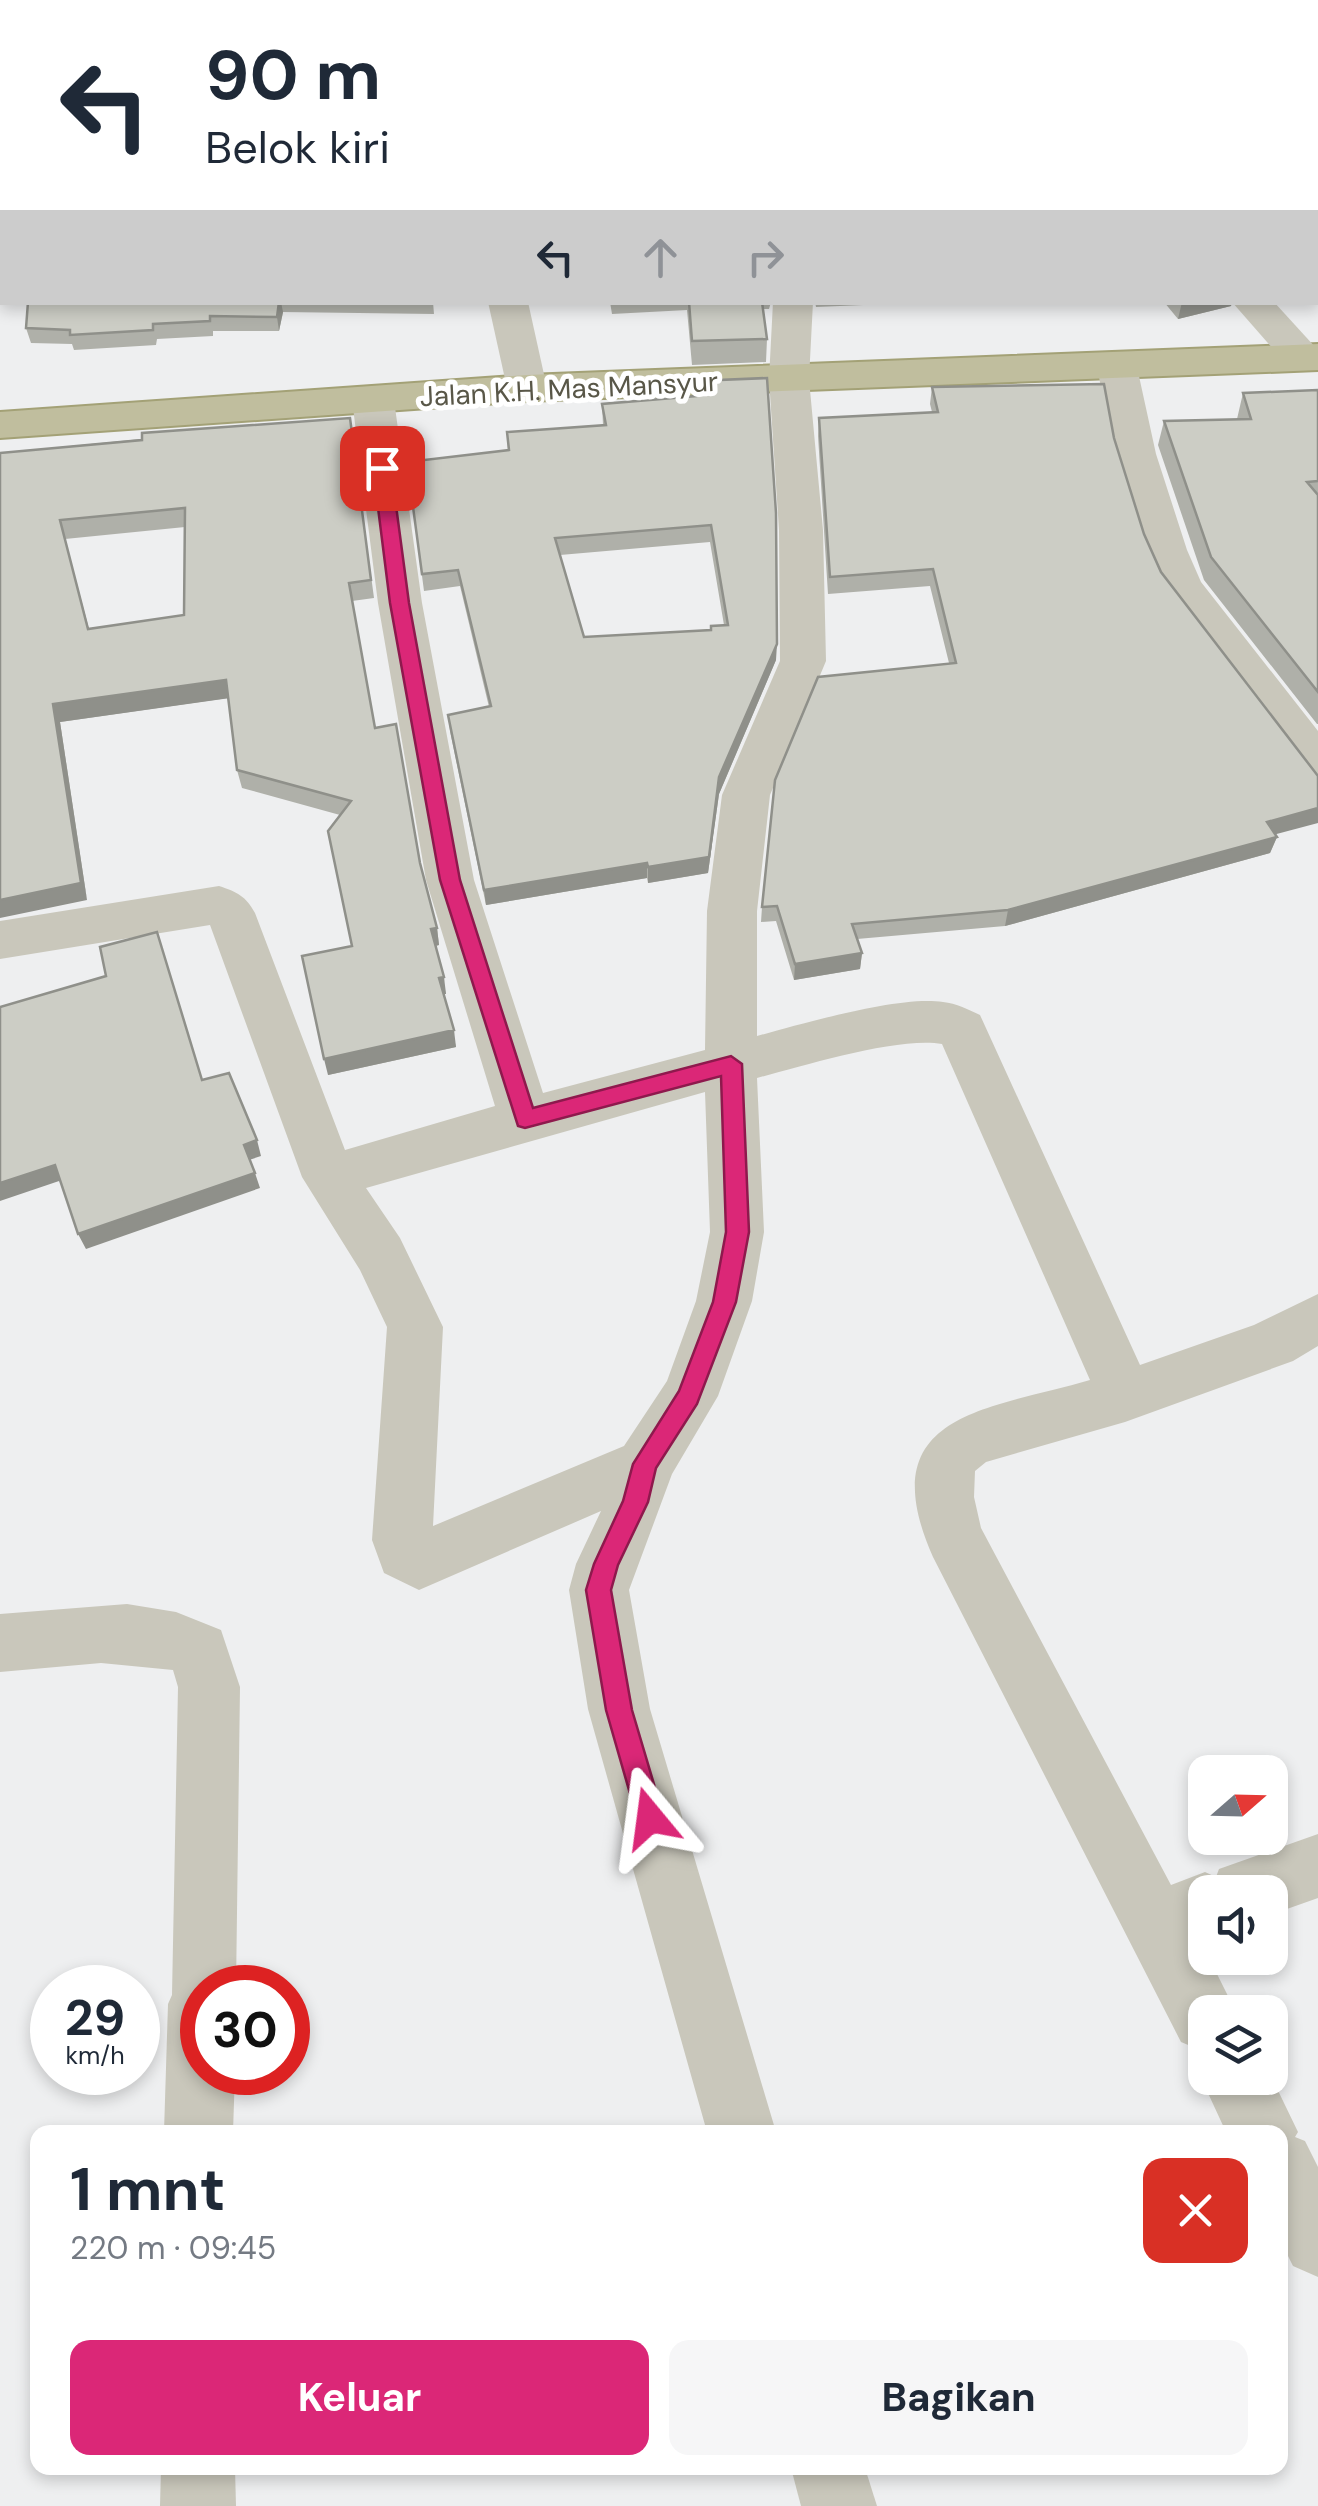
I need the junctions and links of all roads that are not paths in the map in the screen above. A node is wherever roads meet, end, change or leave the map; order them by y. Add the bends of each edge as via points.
1 (509, 305) edge
2 (793, 305) edge
3 (1254, 305) edge
4 (1310, 357) edge
5 (1117, 367) junction
6 (789, 379) junction
7 (527, 388) junction
8 (373, 400) junction
9 (0, 425) edge
10 (1318, 764) edge
11 (0, 940) edge
12 (731, 1064) junction
13 (525, 1119) junction
14 (329, 1177) junction
15 (1318, 1318) edge
16 (1125, 1396) junction
17 (645, 1464) junction
18 (0, 1642) edge
19 (1318, 1866) edge
20 (1288, 1876) edge
21 (1181, 1914) edge
22 (203, 1965) edge
23 (1200, 1995) edge
24 (200, 2095) edge
25 (1244, 2095) edge
26 (199, 2125) edge
27 (739, 2125) edge
28 (1259, 2125) edge
29 (1288, 2182) edge
30 (1318, 2241) edge
31 (198, 2475) edge
32 (830, 2475) edge
33 (198, 2506) edge
34 (839, 2506) edge

1 - 7 street
2 - 6 street
3 - 4 street
4 - 5 highway, Jalan K.H. Mas Mansyur
5 - 6 highway, Jalan K.H. Mas Mansyur
5 - 10 street via 1135,454 1182,588
6 - 7 highway, Jalan K.H. Mas Mansyur
6 - 12 street via 803,661 746,795 732,910
7 - 8 highway, Jalan K.H. Mas Mansyur
8 - 9 highway, Jalan K.H. Mas Mansyur
8 - 13 street via 400,603 450,880
11 - 14 street via 219,906 230,913
12 - 13 street
12 - 16 street via 923,1022 962,1030
12 - 17 street via 737,1232 724,1302 689,1396
13 - 14 street
14 - 17 street via 381,1256 415,1327 405,1553 419,1562
15 - 16 street via 1273,1343
16 - 21 street via 969,1441 951,1457 946,1514
17 - 27 street via 599,1590 619,1710
18 - 22 street via 139,1632 200,1651 209,1687
19 - 20 street
21 - 23 street
24 - 26 street
25 - 28 street
29 - 30 street
31 - 33 street
32 - 34 street

